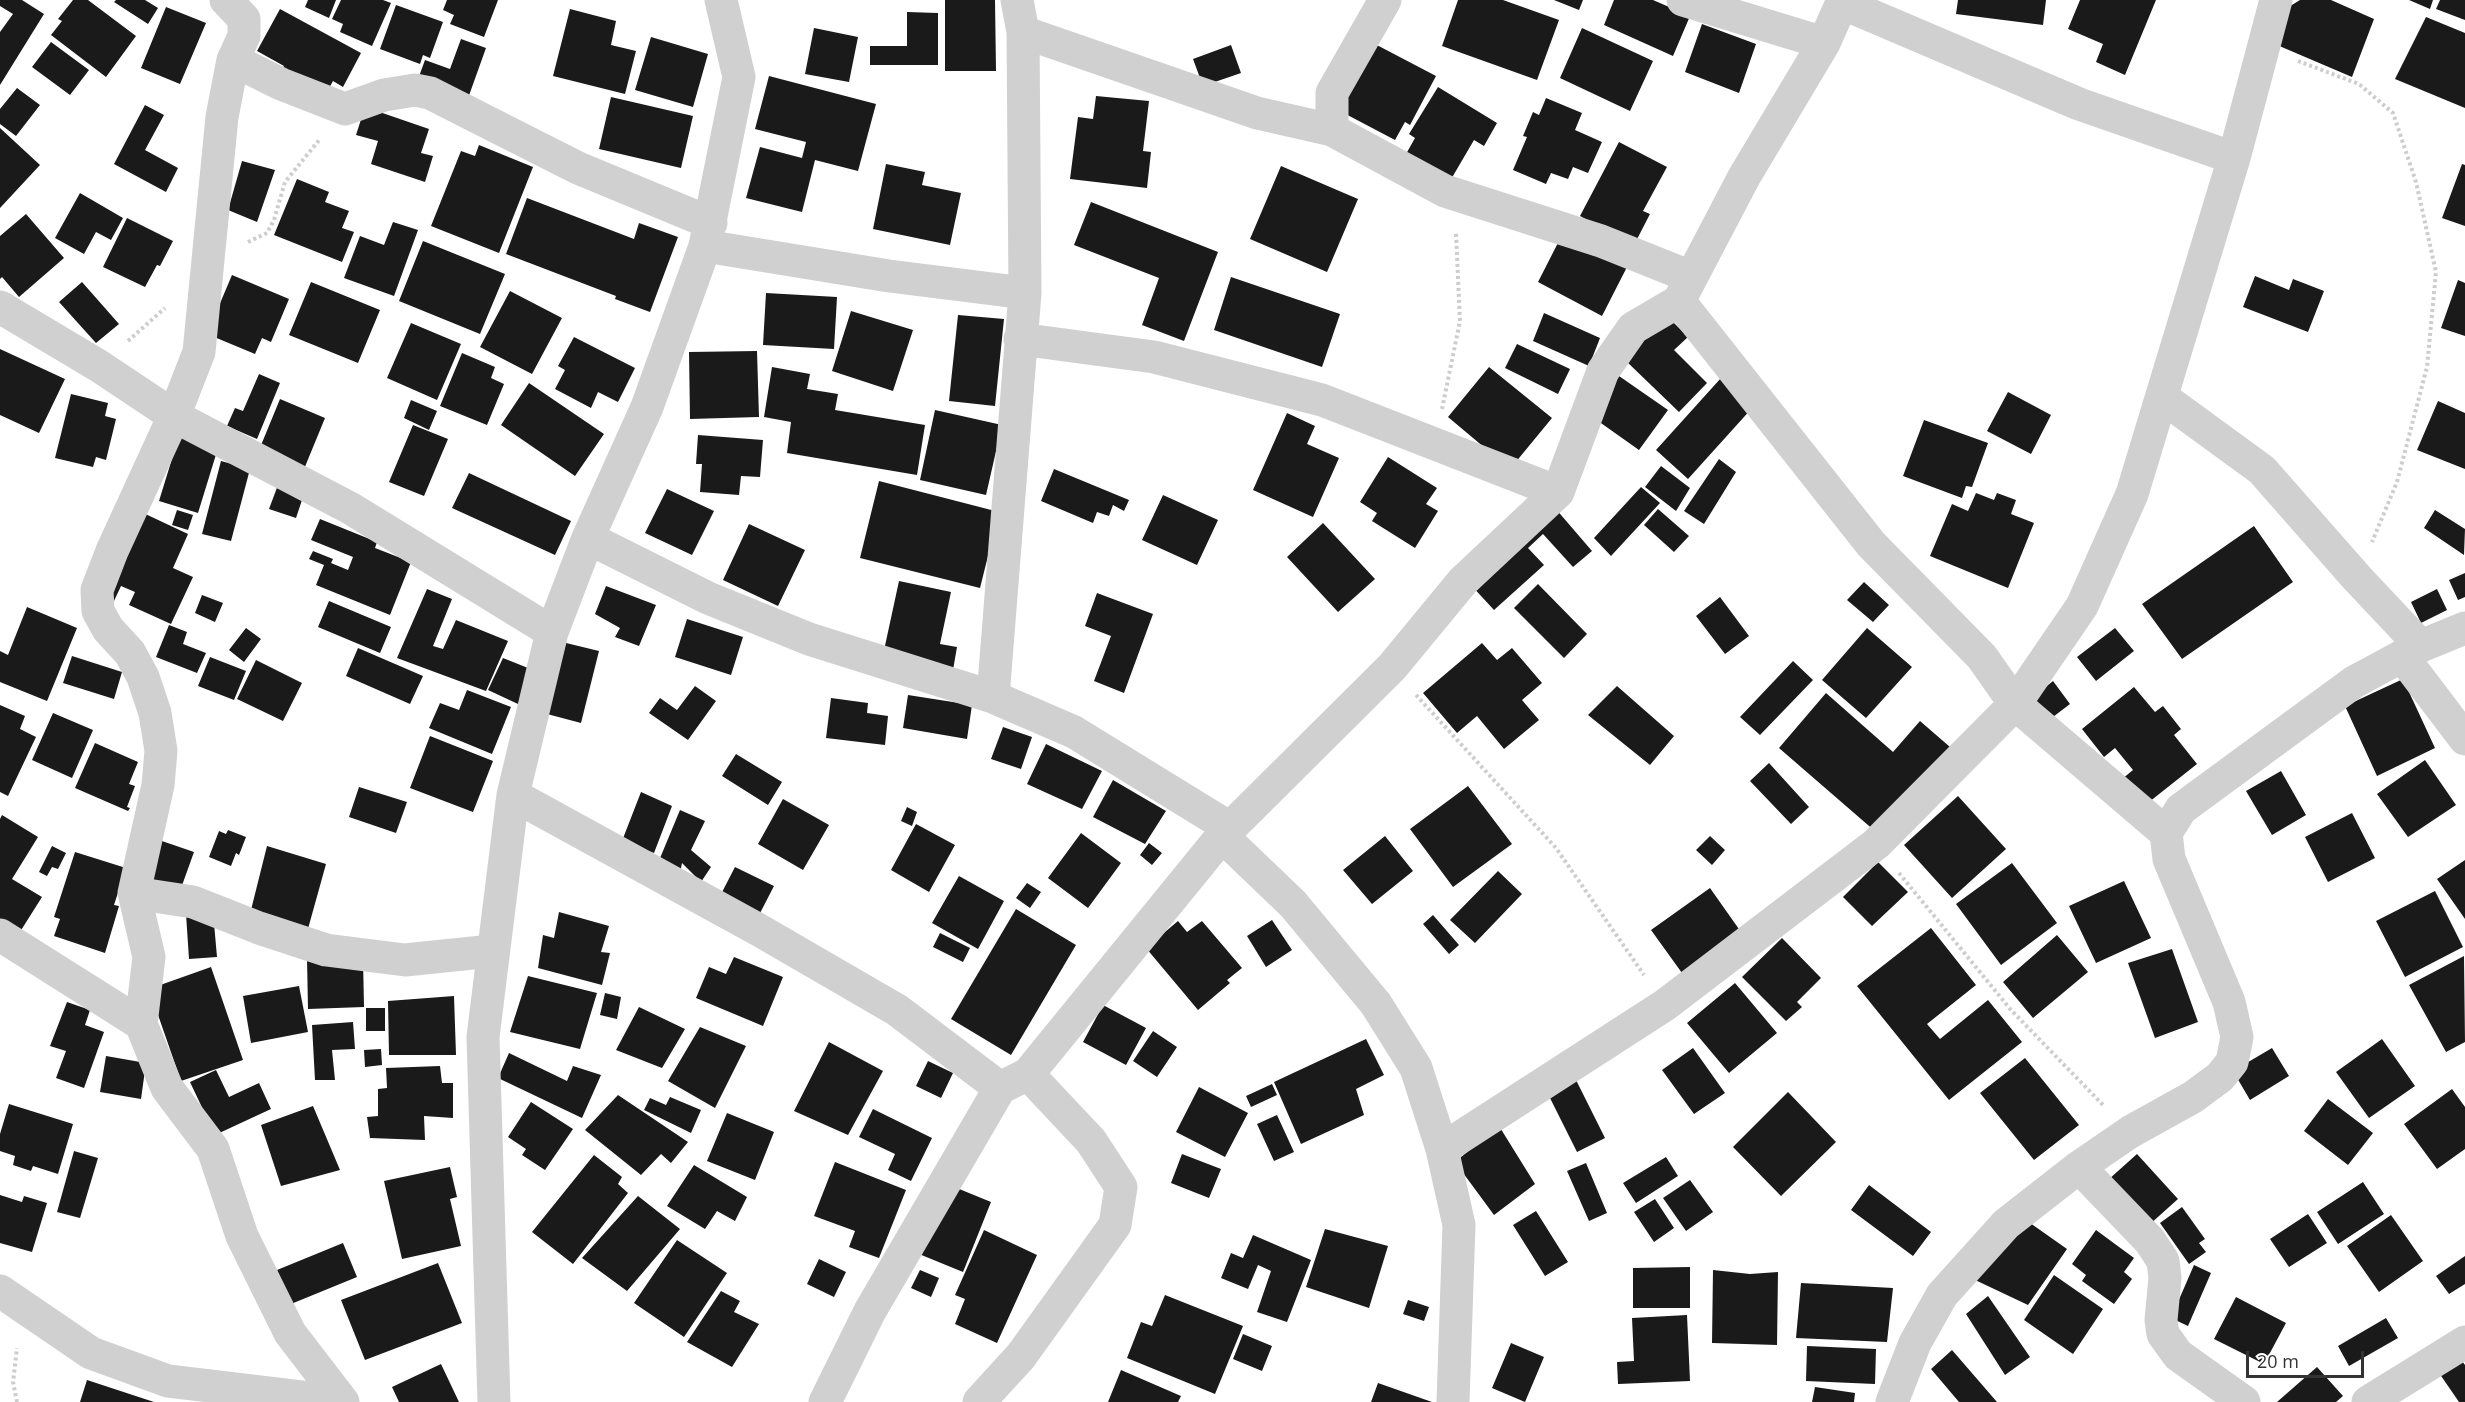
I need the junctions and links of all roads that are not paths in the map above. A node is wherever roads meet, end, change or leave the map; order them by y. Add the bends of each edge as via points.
1 (226, 0) edge
2 (721, 0) edge
3 (1017, 0) edge
4 (1385, 0) edge
5 (1683, 0) edge
6 (2276, 0) edge
7 (1843, 2) edge
8 (1023, 32) junction
9 (1824, 43) junction
10 (233, 60) junction
11 (1332, 130) junction
12 (2235, 158) junction
13 (708, 235) junction
14 (1685, 289) junction
15 (1025, 293) junction
16 (0, 307) edge
17 (1020, 339) junction
18 (2162, 397) junction
19 (174, 416) junction
20 (1558, 492) junction
21 (588, 538) junction
22 (2465, 628) edge
23 (552, 632) junction
24 (2412, 651) junction
25 (993, 697) junction
26 (2015, 704) junction
27 (2465, 739) edge
28 (513, 795) junction
29 (1226, 832) junction
30 (2166, 833) junction
31 (134, 893) junction
32 (0, 935) edge
33 (492, 951) junction
34 (141, 1024) junction
35 (1014, 1081) junction
36 (1442, 1149) junction
37 (2079, 1167) junction
38 (11, 1298) edge
39 (2465, 1342) edge
40 (343, 1402) edge
41 (494, 1402) edge
42 (825, 1402) edge
43 (979, 1402) edge
44 (1453, 1402) edge
45 (1892, 1402) edge
46 (2244, 1402) edge
47 (2368, 1402) edge

1 - 10 street via 244,19 244,36
2 - 13 street via 739,77
3 - 8 street
4 - 11 street via 1332,93
5 - 9 street
6 - 12 street
7 - 9 street
7 - 12 street via 2079,104
8 - 11 street via 1257,113
8 - 15 street
9 - 14 street via 1744,177
10 - 13 street via 345,109 384,95 415,90 430,93
10 - 19 street via 217,155 199,352
11 - 14 street via 1445,191 1601,241
12 - 18 street
13 - 15 street via 889,276
13 - 21 street via 647,407
14 - 20 street via 1633,328 1603,371
14 - 26 street via 1871,544 1982,657
15 - 17 street
16 - 19 street
17 - 20 street via 1154,357 1322,400
17 - 25 street
18 - 24 street via 2262,470 2357,578
18 - 26 street via 2132,494 2082,606
19 - 23 street via 350,508
19 - 31 street via 97,590 98,611 143,677 161,751 159,785
20 - 29 street via 1463,582 1392,667
21 - 23 street
21 - 25 street via 708,598 799,635
22 - 24 street
23 - 28 street
24 - 27 street
24 - 30 street via 2354,682 2181,809
25 - 29 street via 1074,732
26 - 30 street
26 - 36 street via 1876,844 1665,1005
28 - 33 street
28 - 35 street via 759,930
29 - 35 street
29 - 36 street via 1293,904 1376,1004 1416,1068
30 - 37 street via 2169,859 2229,1002 2237,1038 2232,1062 2220,1077 2193,1096
31 - 33 street via 193,902 326,950 405,960
31 - 34 street via 149,957
32 - 34 street
33 - 41 street via 483,1037
34 - 40 street via 167,1088 213,1149 242,1236 290,1332
35 - 42 street via 870,1311
35 - 43 street via 1091,1141 1121,1187 1115,1225 1021,1356
36 - 44 street via 1459,1225
37 - 45 street via 2006,1224 1942,1295 1915,1343
37 - 46 street via 2150,1241 2163,1261 2163,1334 2178,1355
38 - 40 street via 91,1353 168,1381
39 - 47 street

